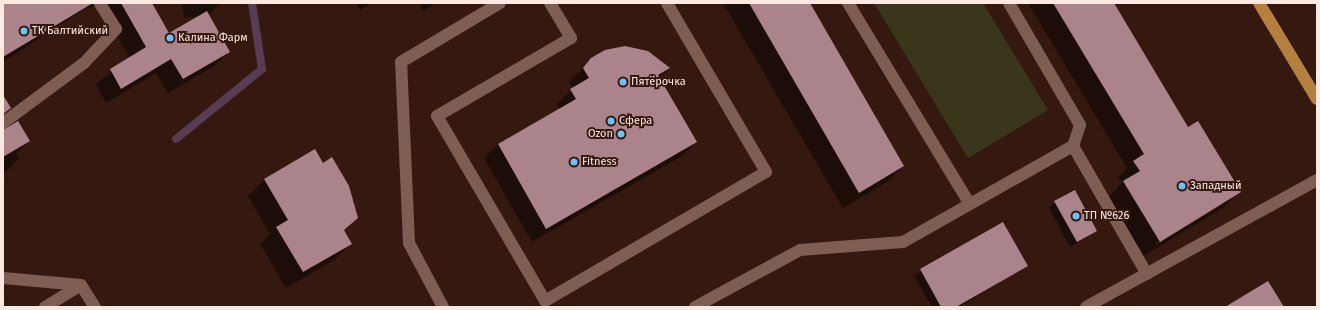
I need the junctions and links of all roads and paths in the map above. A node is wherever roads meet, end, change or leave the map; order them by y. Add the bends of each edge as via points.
1 (100, 3) edge
2 (500, 3) edge
3 (550, 3) edge
4 (667, 3) edge
5 (848, 3) edge
6 (1009, 3) edge
7 (1259, 3) edge
8 (1317, 99) edge
9 (3, 123) edge
10 (1073, 146) junction
11 (1317, 180) edge
12 (969, 203) junction
13 (1147, 274) junction
14 (3, 278) edge
15 (82, 284) junction
16 (45, 307) edge
17 (95, 307) edge
18 (443, 307) edge
19 (695, 307) edge
20 (1086, 307) edge

1 - 9 lane via 116,29 84,63
2 - 18 lane via 401,62 409,243
3 - 4 lane via 570,38 437,116 545,301 766,172
5 - 12 lane
6 - 10 lane via 1080,125
7 - 8 main road
10 - 12 lane
10 - 13 lane
11 - 13 lane
12 - 19 lane via 903,242 800,250
13 - 20 lane
14 - 15 lane
15 - 16 lane
15 - 17 lane

